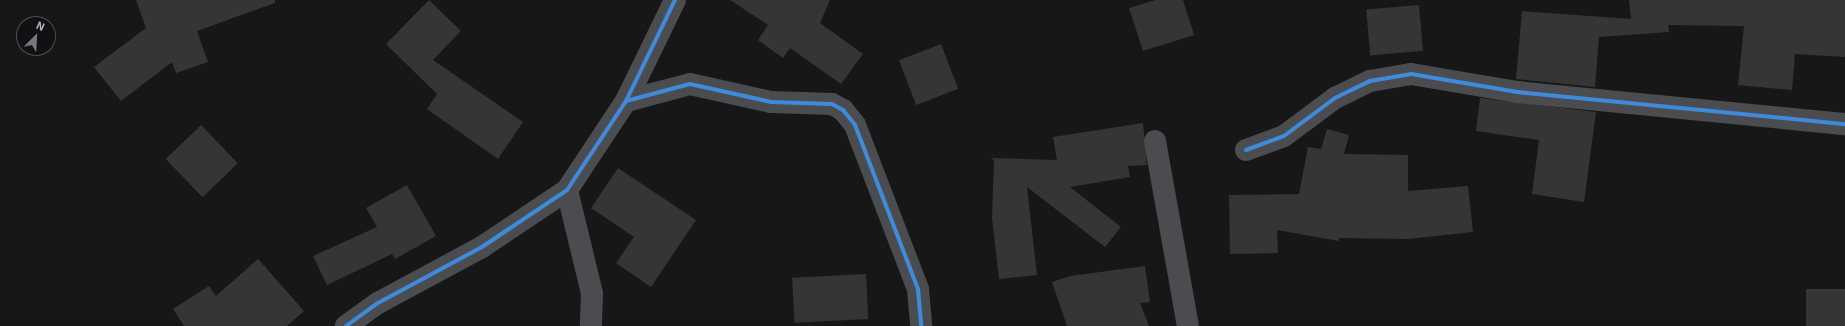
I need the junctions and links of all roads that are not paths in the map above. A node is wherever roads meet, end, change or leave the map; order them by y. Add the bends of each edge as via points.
1 (675, 0) edge
2 (626, 101) junction
3 (1845, 124) edge
4 (1155, 141) dead end
5 (1246, 150) dead end
6 (567, 190) junction
7 (346, 326) edge
8 (591, 326) edge
9 (920, 326) edge
10 (1188, 326) edge

1 - 2 street
2 - 6 street
2 - 9 street via 690,84 771,102 832,104 843,110 855,125 918,289
3 - 5 street via 1517,92 1411,74 1370,81 1335,98 1284,136
4 - 10 street
6 - 7 street via 482,247 378,303
6 - 8 street via 592,293

